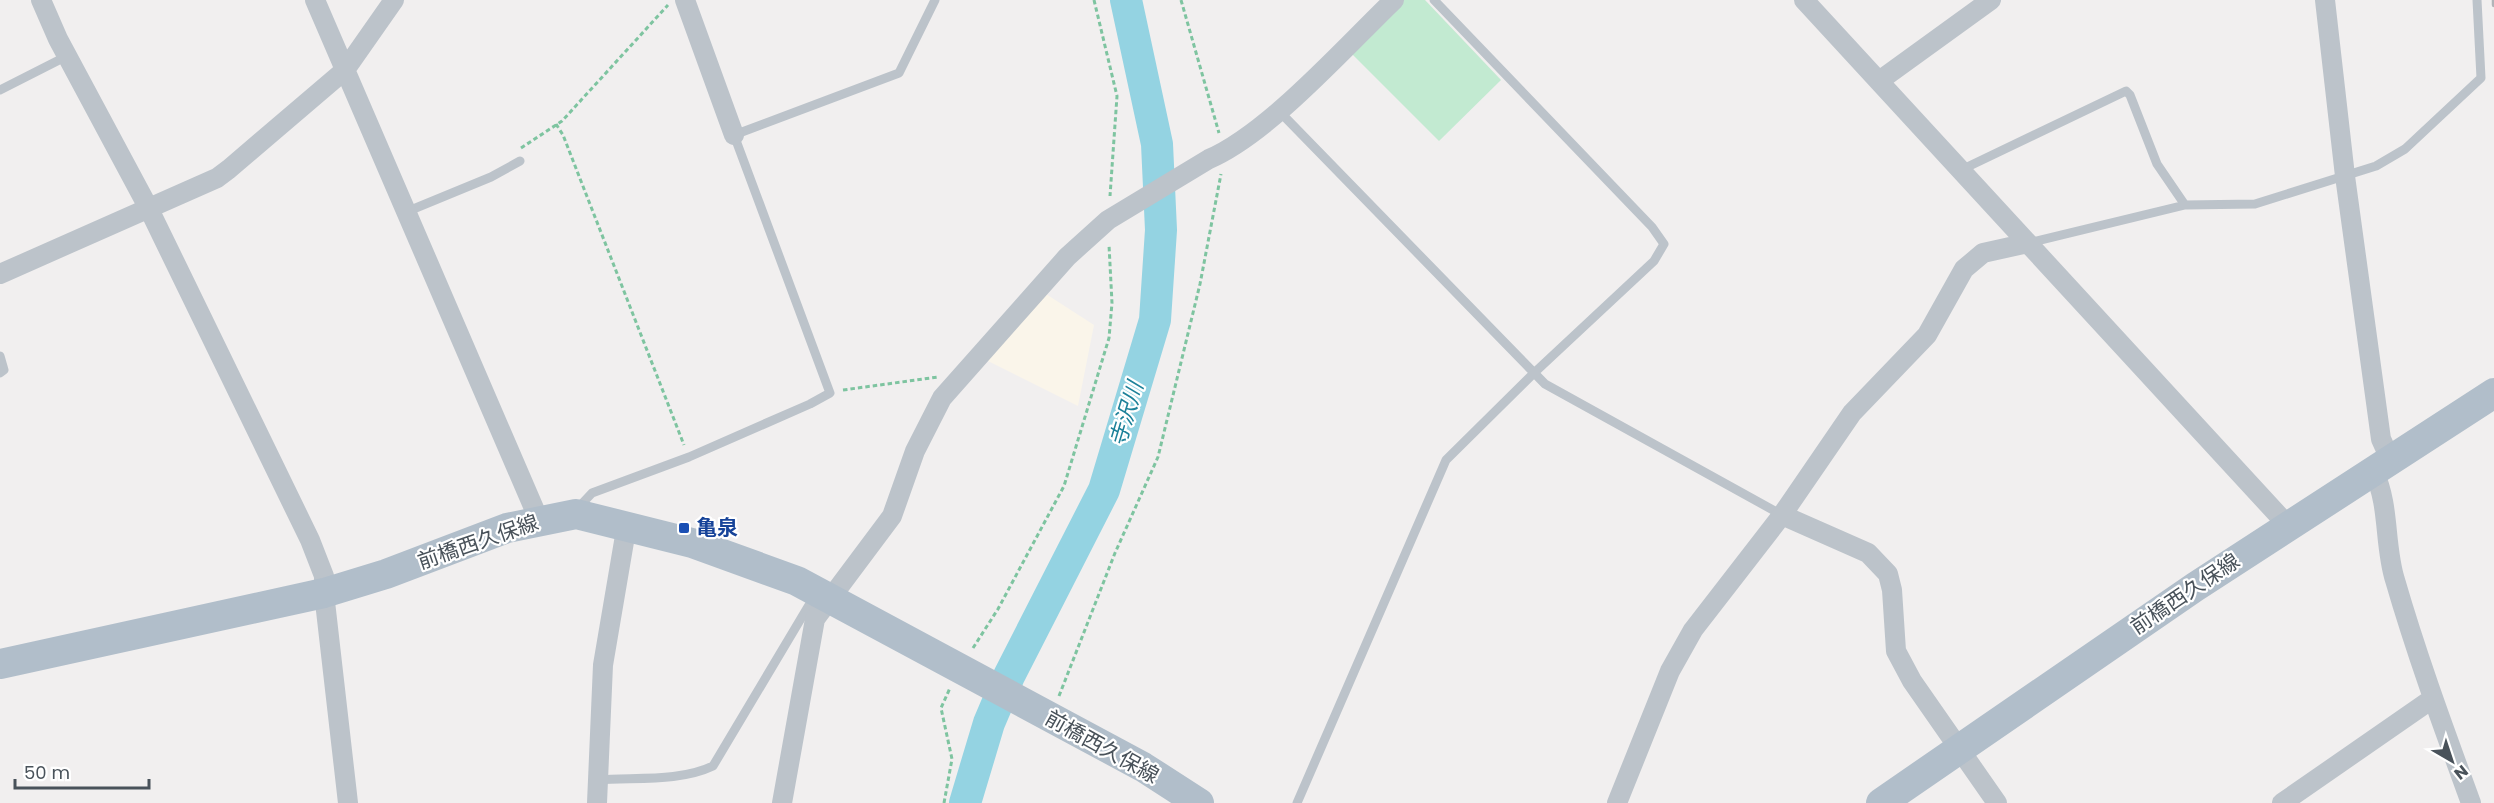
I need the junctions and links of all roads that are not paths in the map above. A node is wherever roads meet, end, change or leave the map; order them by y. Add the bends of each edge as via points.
1 (41, 0) edge
2 (315, 0) edge
3 (394, 0) edge
4 (685, 0) edge
5 (935, 0) edge
6 (1394, 0) edge
7 (1434, 0) edge
8 (1804, 0) edge
9 (1991, 0) edge
10 (2325, 0) edge
11 (2477, 0) edge
12 (67, 56) junction
13 (345, 70) junction
14 (1879, 81) junction
15 (0, 90) edge
16 (1278, 111) junction
17 (734, 135) junction
18 (520, 161) dead end
19 (1961, 170) junction
20 (2345, 176) junction
21 (2185, 205) junction
22 (148, 207) junction
23 (406, 212) junction
24 (2028, 243) junction
25 (0, 274) edge
26 (0, 357) edge
27 (0, 372) edge
28 (1534, 373) junction
29 (2494, 393) edge
30 (2382, 466) junction
31 (576, 514) junction
32 (1782, 515) junction
33 (539, 520) junction
34 (627, 524) junction
35 (2286, 527) junction
36 (324, 593) junction
37 (825, 594) junction
38 (0, 664) edge
39 (2432, 699) junction
40 (1958, 750) junction
41 (598, 780) junction
42 (348, 803) edge
43 (597, 803) edge
44 (782, 803) edge
45 (1199, 803) edge
46 (1297, 803) edge
47 (1617, 803) edge
48 (1881, 803) edge
49 (1997, 803) edge
50 (2282, 803) edge
51 (2471, 803) edge

1 - 12 street
2 - 13 street
3 - 13 street
4 - 17 street
5 - 17 lane via 899,73
6 - 16 street
7 - 28 lane via 1664,244 1654,261
8 - 14 street
9 - 14 street
10 - 20 street
11 - 20 lane via 2481,78 2476,85 2405,149 2376,166
12 - 15 lane
12 - 22 street
13 - 22 street via 230,169
13 - 23 street
14 - 19 street
16 - 28 lane
16 - 37 street via 1217,155 1108,220 1067,257 955,381 930,418 892,516
17 - 31 lane via 830,393 689,458 592,493 578,505
18 - 23 lane
19 - 21 lane via 2126,91 2157,164
19 - 24 street
20 - 21 lane via 2255,204
20 - 30 street
21 - 24 lane
22 - 25 street
22 - 36 street via 310,540 324,576
23 - 33 street
24 - 32 street via 1983,253 1964,269 1927,336 1852,414
24 - 35 street
26 - 27 lane via 4,370
28 - 32 lane via 1545,384
28 - 46 lane via 1446,460
29 - 30 main road, 前橋西久保線
30 - 35 main road, 前橋西久保線
30 - 39 street via 2381,488 2394,577
31 - 33 main road, 前橋西久保線
31 - 34 main road, 前橋西久保線
32 - 40 street via 1868,553 1888,574 1896,651
32 - 47 street via 1685,641
33 - 36 main road, 前橋西久保線
34 - 37 main road, 前橋西久保線 via 692,543
34 - 41 street via 603,665
35 - 40 main road, 前橋西久保線
36 - 38 main road, 前橋西久保線
36 - 42 street
37 - 41 lane via 713,766 675,775
37 - 44 street via 815,620
37 - 45 main road, 前橋西久保線 via 1143,767
39 - 50 street
39 - 51 street
40 - 48 main road, 前橋西久保線
40 - 49 street
41 - 43 street

